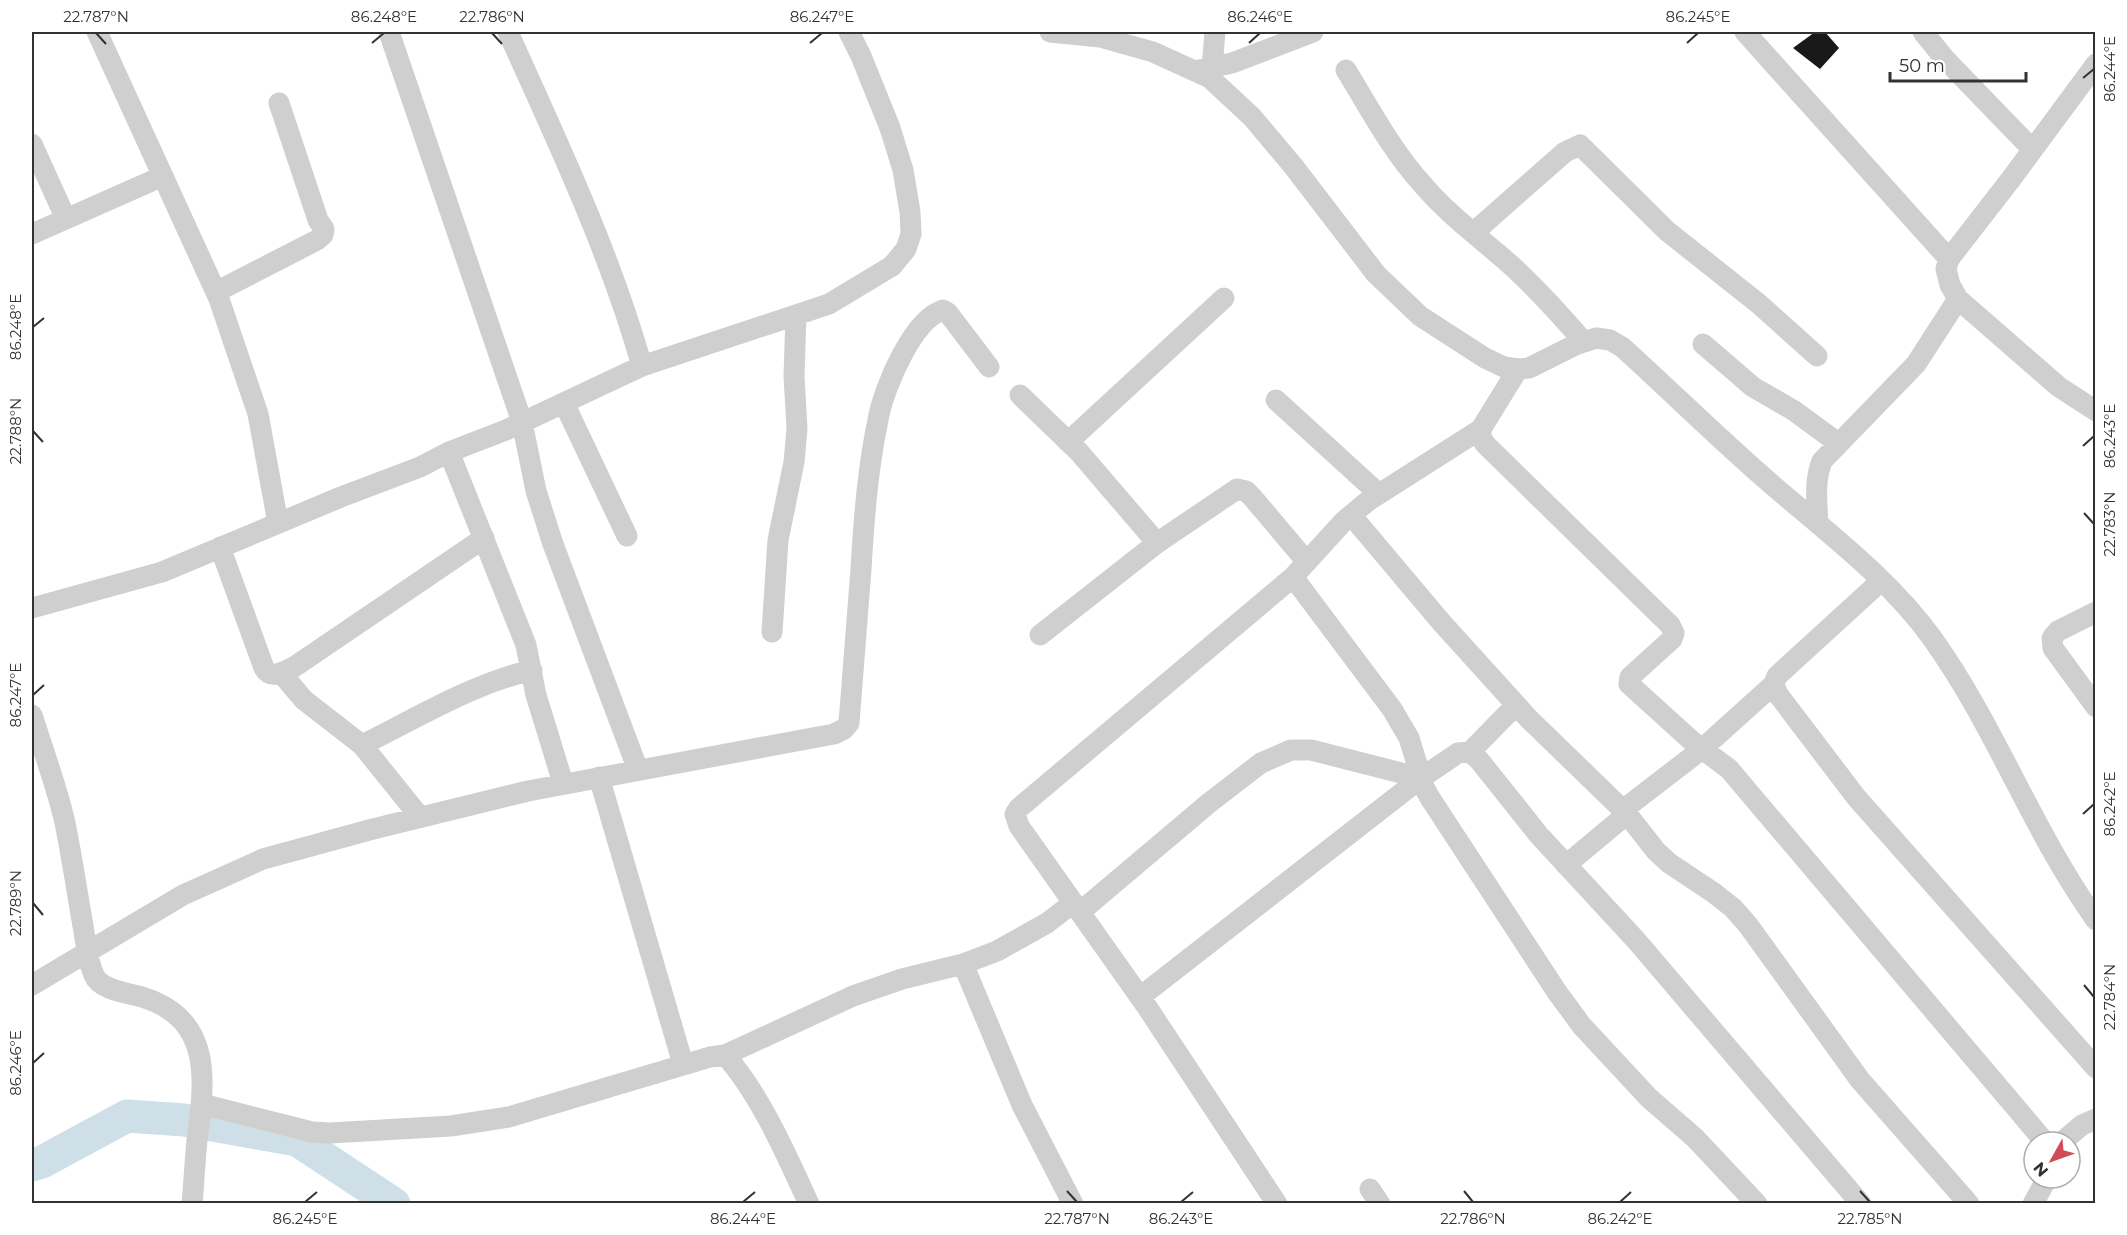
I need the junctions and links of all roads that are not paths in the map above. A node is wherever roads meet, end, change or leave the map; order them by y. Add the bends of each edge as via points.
1 (97, 32) edge
2 (389, 32) edge
3 (508, 32) edge
4 (849, 32) edge
5 (1050, 32) edge
6 (1215, 32) edge
7 (1313, 32) edge
8 (1746, 32) edge
9 (1923, 32) edge
10 (2096, 64) edge
11 (1346, 70) dead end
12 (1206, 72) junction
13 (2088, 91) edge
14 (279, 103) dead end
15 (32, 144) edge
16 (2032, 149) junction
17 (164, 176) junction
18 (66, 219) junction
19 (1473, 233) junction
20 (32, 234) edge
21 (1948, 259) junction
22 (216, 292) junction
23 (1224, 298) dead end
24 (1958, 299) junction
25 (796, 316) junction
26 (1584, 342) junction
27 (1703, 344) dead end
28 (1817, 356) dead end
29 (642, 366) junction
30 (989, 367) dead end
31 (1518, 369) junction
32 (1020, 394) dead end
33 (1276, 400) dead end
34 (564, 403) junction
35 (2096, 411) edge
36 (522, 422) junction
37 (1481, 429) junction
38 (1068, 442) junction
39 (1838, 443) junction
40 (449, 452) junction
41 (1379, 494) junction
42 (1351, 515) junction
43 (278, 523) junction
44 (1818, 524) junction
45 (627, 536) dead end
46 (484, 538) junction
47 (1157, 543) junction
48 (220, 547) junction
49 (1307, 562) junction
50 (1293, 577) junction
51 (1881, 580) junction
52 (32, 609) edge
53 (2096, 612) edge
54 (772, 632) dead end
55 (1040, 634) dead end
56 (532, 670) junction
57 (281, 673) junction
58 (1774, 684) junction
59 (1516, 705) junction
60 (2096, 707) edge
61 (32, 715) edge
62 (362, 746) junction
63 (1702, 749) junction
64 (1470, 752) junction
65 (638, 770) junction
66 (599, 777) junction
67 (1421, 778) junction
68 (563, 783) junction
69 (1627, 814) junction
70 (420, 817) junction
71 (1566, 865) junction
72 (1076, 907) junction
73 (2096, 920) edge
74 (88, 953) junction
75 (963, 964) junction
76 (32, 985) edge
77 (1140, 997) junction
78 (725, 1055) junction
79 (683, 1064) junction
80 (2096, 1068) edge
81 (202, 1108) junction
82 (2096, 1119) edge
83 (2035, 1130) edge
84 (2076, 1130) edge
85 (192, 1203) edge
86 (809, 1203) edge
87 (1074, 1203) edge
88 (1277, 1203) edge
89 (1757, 1203) edge
90 (1861, 1203) edge
91 (1969, 1203) edge

1 - 17 street
2 - 36 street
3 - 29 street via 596,231
4 - 25 street via 890,128 903,170 910,234 906,249 892,266 829,304
5 - 12 street via 1100,37
6 - 12 street
7 - 12 street
8 - 21 street
9 - 16 street
10 - 13 street
11 - 19 street via 1422,185
12 - 31 street via 1252,117 1376,274 1419,316 1485,358
13 - 16 street
14 - 22 street via 324,229 322,236
15 - 18 street
16 - 21 street
17 - 18 street
17 - 22 street
18 - 20 street
19 - 26 street via 1552,305
19 - 28 street via 1565,152 1580,145 1667,231
21 - 24 street via 1950,285
22 - 43 street via 258,414
23 - 38 street
24 - 35 street via 2060,387
24 - 39 street via 1916,364
25 - 29 street
25 - 54 street via 794,462 778,540
26 - 31 street
26 - 44 street via 1596,338 1610,340 1622,348
27 - 39 street via 1754,387
29 - 34 street
30 - 65 street via 943,310 926,321 890,378 879,413 866,490 850,713 844,729
31 - 37 street
32 - 38 street
33 - 41 street
34 - 36 street
34 - 45 street
36 - 40 street
36 - 65 street via 536,491 550,534
37 - 41 street
37 - 63 street via 1485,444 1670,626 1672,639 1629,677 1629,684
38 - 47 street
39 - 44 street via 1818,472
40 - 43 street
40 - 46 street
41 - 42 street
42 - 49 street
42 - 59 street
43 - 48 street
44 - 51 street
46 - 56 street
46 - 57 street
47 - 49 street via 1238,489 1253,498
47 - 55 street
48 - 52 street via 162,572
48 - 57 street via 264,668 272,675
49 - 50 street
50 - 67 street via 1392,710 1409,738
50 - 72 street via 1015,814 1019,826
51 - 58 street via 1777,676
51 - 73 street via 1932,637 1964,686 2049,845
53 - 60 street via 2052,638 2053,648
56 - 62 street via 481,687
56 - 68 street
57 - 62 street via 304,700
58 - 63 street
58 - 80 street via 1856,797
59 - 64 street
59 - 69 street
61 - 74 street via 64,821
62 - 70 street
63 - 69 street via 1628,806
63 - 83 street via 1729,769
64 - 67 street via 1458,753
64 - 71 street
65 - 66 street
66 - 68 street
66 - 79 street
67 - 72 street via 1311,750 1290,750 1261,763
67 - 77 street
67 - 89 street via 1446,823 1582,1026 1648,1098 1695,1138
68 - 70 street
69 - 71 street
69 - 91 street via 1669,863 1733,908 1860,1080
70 - 74 street via 262,859 183,895
71 - 90 street via 1635,939
72 - 75 street via 1020,939
72 - 77 street
74 - 76 street
74 - 81 street via 94,977 102,985 156,1002 191,1031 199,1050
75 - 78 street via 853,996
75 - 87 street via 1022,1105
77 - 88 street
78 - 79 street
78 - 86 street via 767,1119
79 - 81 street via 509,1116 451,1126 312,1132
81 - 85 street
82 - 84 street

